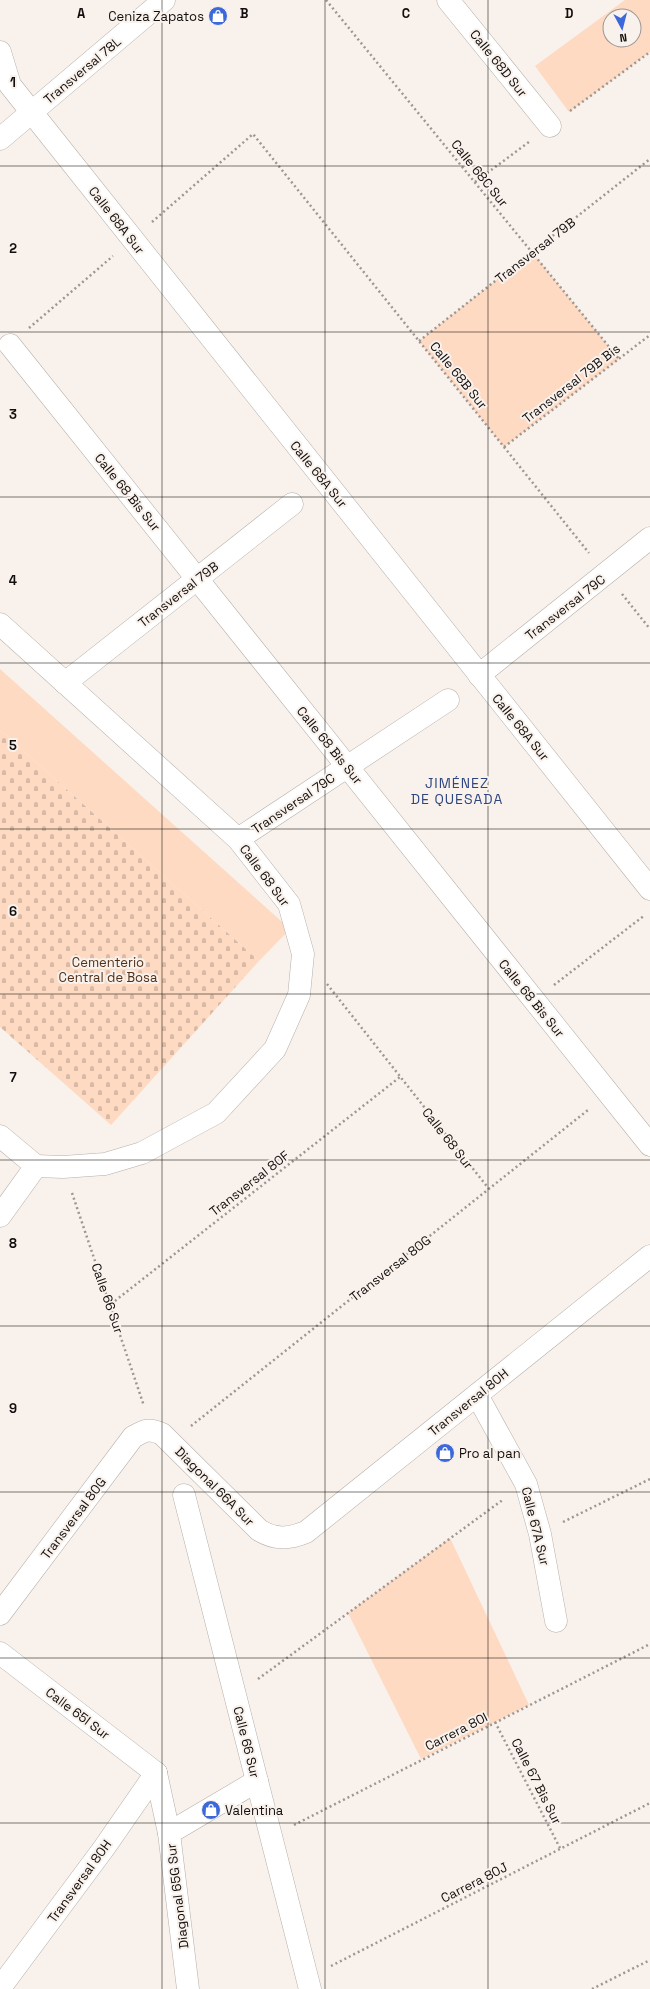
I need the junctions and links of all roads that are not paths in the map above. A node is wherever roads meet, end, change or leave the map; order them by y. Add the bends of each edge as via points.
1 (164, 0) edge
2 (448, 0) edge
3 (0, 52) edge
4 (32, 113) junction
5 (550, 126) dead end
6 (0, 139) edge
7 (10, 345) dead end
8 (292, 504) dead end
9 (650, 538) edge
10 (197, 579) junction
11 (0, 624) edge
12 (479, 675) junction
13 (64, 683) junction
14 (448, 700) dead end
15 (347, 766) junction
16 (238, 839) junction
17 (650, 889) edge
18 (0, 1136) edge
19 (650, 1145) edge
20 (36, 1166) junction
21 (0, 1216) edge
22 (650, 1256) edge
23 (477, 1395) junction
24 (151, 1430) joint
25 (184, 1495) dead end
26 (281, 1538) joint
27 (0, 1614) edge
28 (556, 1621) dead end
29 (0, 1653) edge
30 (156, 1773) junction
31 (257, 1780) junction
32 (169, 1833) junction
33 (308, 1984) edge
34 (0, 1988) edge
35 (188, 1989) edge

1 - 4 street, Transversal 78L
2 - 5 street, Calle 68D Sur
3 - 4 street, Calle 68A Sur via 10,85
4 - 6 street, Transversal 78L
4 - 12 street, Calle 68A Sur
7 - 10 street, Calle 68 Bis Sur
8 - 10 street, Transversal 79B
9 - 12 street, Transversal 79C
10 - 13 street, Transversal 79B
10 - 15 street, Calle 68 Bis Sur
11 - 13 street, Calle 68 Sur
12 - 17 street, Calle 68A Sur
13 - 16 street, Calle 68 Sur
14 - 15 street, Transversal 79C
15 - 16 street, Transversal 79C
15 - 19 street, Calle 68 Bis Sur
16 - 20 street, Calle 68 Sur via 289,904 303,954 300,994 275,1049 216,1113 142,1153 104,1164
18 - 20 street
20 - 21 street
22 - 23 street, Transversal 80H
23 - 26 street, Transversal 80H via 306,1532
23 - 28 street, Calle 67A Sur via 526,1484 540,1534
24 - 26 street, Diagonal 66A Sur via 162,1434 171,1442 254,1526 269,1536
24 - 27 street, Transversal 80G via 141,1432 133,1438
25 - 31 street, Calle 66 Sur
29 - 30 street, Calle 65I Sur
30 - 32 street
30 - 34 street, Transversal 80H
31 - 32 street, Diagonal 65G Sur
31 - 33 street, Calle 66 Sur
32 - 35 street, Diagonal 65G Sur

